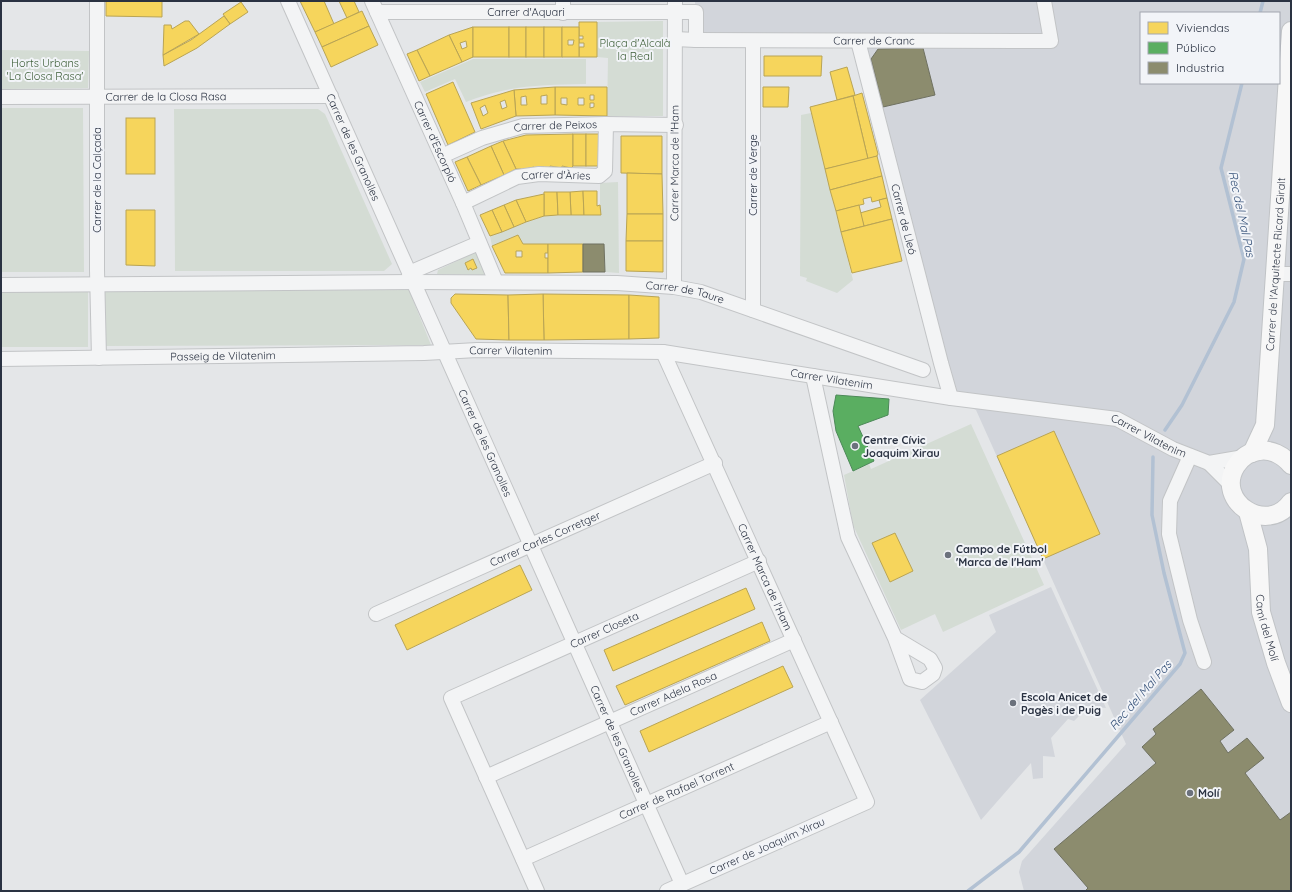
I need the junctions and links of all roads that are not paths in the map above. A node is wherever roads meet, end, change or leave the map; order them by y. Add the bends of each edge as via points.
1 (97, 1) edge
2 (288, 1) edge
3 (1044, 1) edge
4 (374, 6) edge
5 (452, 7) edge
6 (563, 7) edge
7 (675, 7) edge
8 (696, 7) edge
9 (1291, 31) edge
10 (676, 39) junction
11 (696, 40) junction
12 (753, 41) junction
13 (858, 41) junction
14 (97, 96) junction
15 (331, 96) junction
16 (1, 97) edge
17 (606, 124) junction
18 (676, 125) junction
19 (442, 156) junction
20 (463, 203) junction
21 (1285, 207) edge
22 (479, 243) junction
23 (1283, 274) edge
24 (411, 278) junction
25 (496, 282) junction
26 (97, 284) junction
27 (1, 285) edge
28 (674, 287) junction
29 (752, 310) junction
30 (445, 352) junction
31 (664, 352) junction
32 (99, 358) junction
33 (1, 359) edge
34 (941, 363) junction
35 (923, 370) junction
36 (813, 376) junction
37 (921, 393) junction
38 (951, 398) junction
39 (1265, 425) junction
40 (1248, 455) junction
41 (1190, 456) junction
42 (1285, 459) edge
43 (1209, 462) junction
44 (714, 463) junction
45 (1231, 485) junction
46 (1291, 503) edge
47 (1248, 512) junction
48 (1274, 514) junction
49 (530, 545) junction
50 (1258, 549) junction
51 (758, 561) junction
52 (376, 614) dead end
53 (894, 638) dead end
54 (794, 640) junction
55 (574, 643) junction
56 (1204, 662) dead end
57 (1291, 703) edge
58 (609, 722) junction
59 (831, 722) junction
60 (486, 777) junction
61 (867, 802) joint
62 (646, 804) junction
63 (523, 859) junction
64 (682, 884) junction
65 (537, 891) edge
66 (667, 891) edge

1 - 14 street, Carrer de la Calçada
2 - 15 street, Carrer de les Granolles
3 - 13 street, Carrer de Cranc via 1051,41
4 - 5 street, Carrer d'Aquari
4 - 19 street, Carrer d'Escorpió
5 - 6 street, Carrer d'Aquari
6 - 7 street, Carrer d'Aquari
7 - 8 street
7 - 10 street, Carrer Marca de l'Ham
8 - 11 street
9 - 21 main road, Carrer de l'Arquitecte Ricard Giralt
10 - 11 street
10 - 18 street, Carrer Marca de l'Ham
11 - 12 street, Carrer de Cranc
12 - 13 street, Carrer de Cranc
12 - 29 street, Carrer de Verge
13 - 34 street, Carrer de Lleó
14 - 15 street, Carrer de la Closa Rasa
14 - 16 street, Carrer de la Closa Rasa
14 - 26 street, Carrer de la Calçada
15 - 24 street, Carrer de les Granolles
17 - 18 street, Carrer de Peixos
17 - 19 street, Carrer de Peixos via 523,126 482,138
17 - 20 street, Carrer d'Àries via 605,172 599,176 539,174 517,177
18 - 28 street, Carrer Marca de l'Ham
19 - 20 street, Carrer d'Escorpió
20 - 22 street, Carrer d'Escorpió
21 - 23 main road, Carrer de l'Arquitecte Ricard Giralt
22 - 24 street
22 - 25 street, Carrer d'Escorpió
23 - 39 main road, Carrer de l'Arquitecte Ricard Giralt
24 - 25 street, Carrer de Taure
24 - 26 street
24 - 30 street, Carrer de les Granolles
25 - 28 street, Carrer de Taure via 617,282
26 - 27 street
26 - 32 street, Carrer de la Calçada
28 - 29 street, Carrer de Taure via 701,292
29 - 35 street, Carrer de Taure
30 - 31 street, Carrer Vilatenim
30 - 32 street, Passeig de Vilatenim
30 - 49 street, Carrer de les Granolles
31 - 36 street, Carrer Vilatenim
31 - 44 street, Carrer Marca de l'Ham
32 - 33 street, Passeig de Vilatenim
34 - 35 street
34 - 38 street, Carrer de Lleó
35 - 37 street
36 - 37 street, Carrer Vilatenim
36 - 53 street via 848,537
37 - 38 street, Carrer Vilatenim
38 - 41 street, Carrer Vilatenim via 1117,419
39 - 40 main road, Carrer de l'Arquitecte Ricard Giralt
39 - 42 main road, Carrer de l'Arquitecte Ricard Giralt
40 - 42 main road via 1268,451
40 - 43 street, Carrer Vilatenim
40 - 45 main road, Carrer de l'Arquitecte Ricard Giralt via 1235,467
41 - 43 street, Carrer Vilatenim
41 - 56 street via 1170,501 1169,534 1190,620
43 - 45 street, Carrer Vilatenim
44 - 49 street, Carrer Carles Corretger
44 - 51 street, Carrer Marca de l'Ham
45 - 47 main road via 1235,499
46 - 48 main road
47 - 48 main road via 1264,516
47 - 50 main road, Camí del Molí
48 - 50 main road, Camí del Molí
49 - 52 street, Carrer Carles Corretger
49 - 55 street, Carrer de les Granolles
50 - 57 main road, Camí del Molí via 1261,612
51 - 54 street, Carrer Marca de l'Ham
51 - 55 street, Carrer Closeta
54 - 58 street, Carrer Adela Rosa
54 - 59 street, Carrer Marca de l'Ham
55 - 58 street, Carrer de les Granolles
55 - 60 street, Carrer Closeta via 450,698
58 - 60 street, Carrer Adela Rosa
58 - 62 street, Carrer de les Granolles
59 - 61 street, Carrer Marca de l'Ham
59 - 62 street, Carrer de Rafael Torrent
60 - 63 street
61 - 64 street, Carrer de Joaquim Xirau
62 - 63 street, Carrer de Rafael Torrent
62 - 64 street, Carrer de les Granolles
63 - 65 street
64 - 66 street, Carrer de Joaquim Xirau

